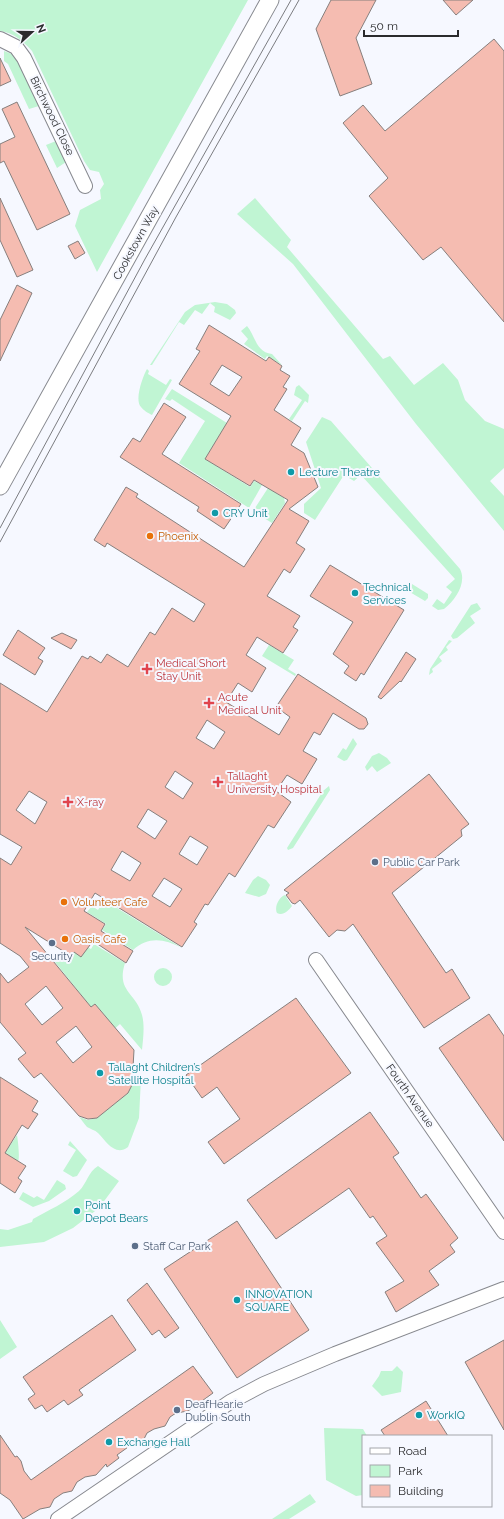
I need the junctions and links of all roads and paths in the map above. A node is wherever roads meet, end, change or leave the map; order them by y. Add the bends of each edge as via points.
1 (270, 0) edge
2 (0, 39) edge
3 (85, 186) dead end
4 (0, 486) edge
5 (316, 960) dead end
6 (504, 1232) edge
7 (504, 1289) edge
8 (58, 1519) edge

1 - 4 street, Cookstown Way
2 - 3 street, Birchwood Close via 16,47 24,58
5 - 6 street, Fourth Avenue
7 - 8 street via 264,1384 230,1402

